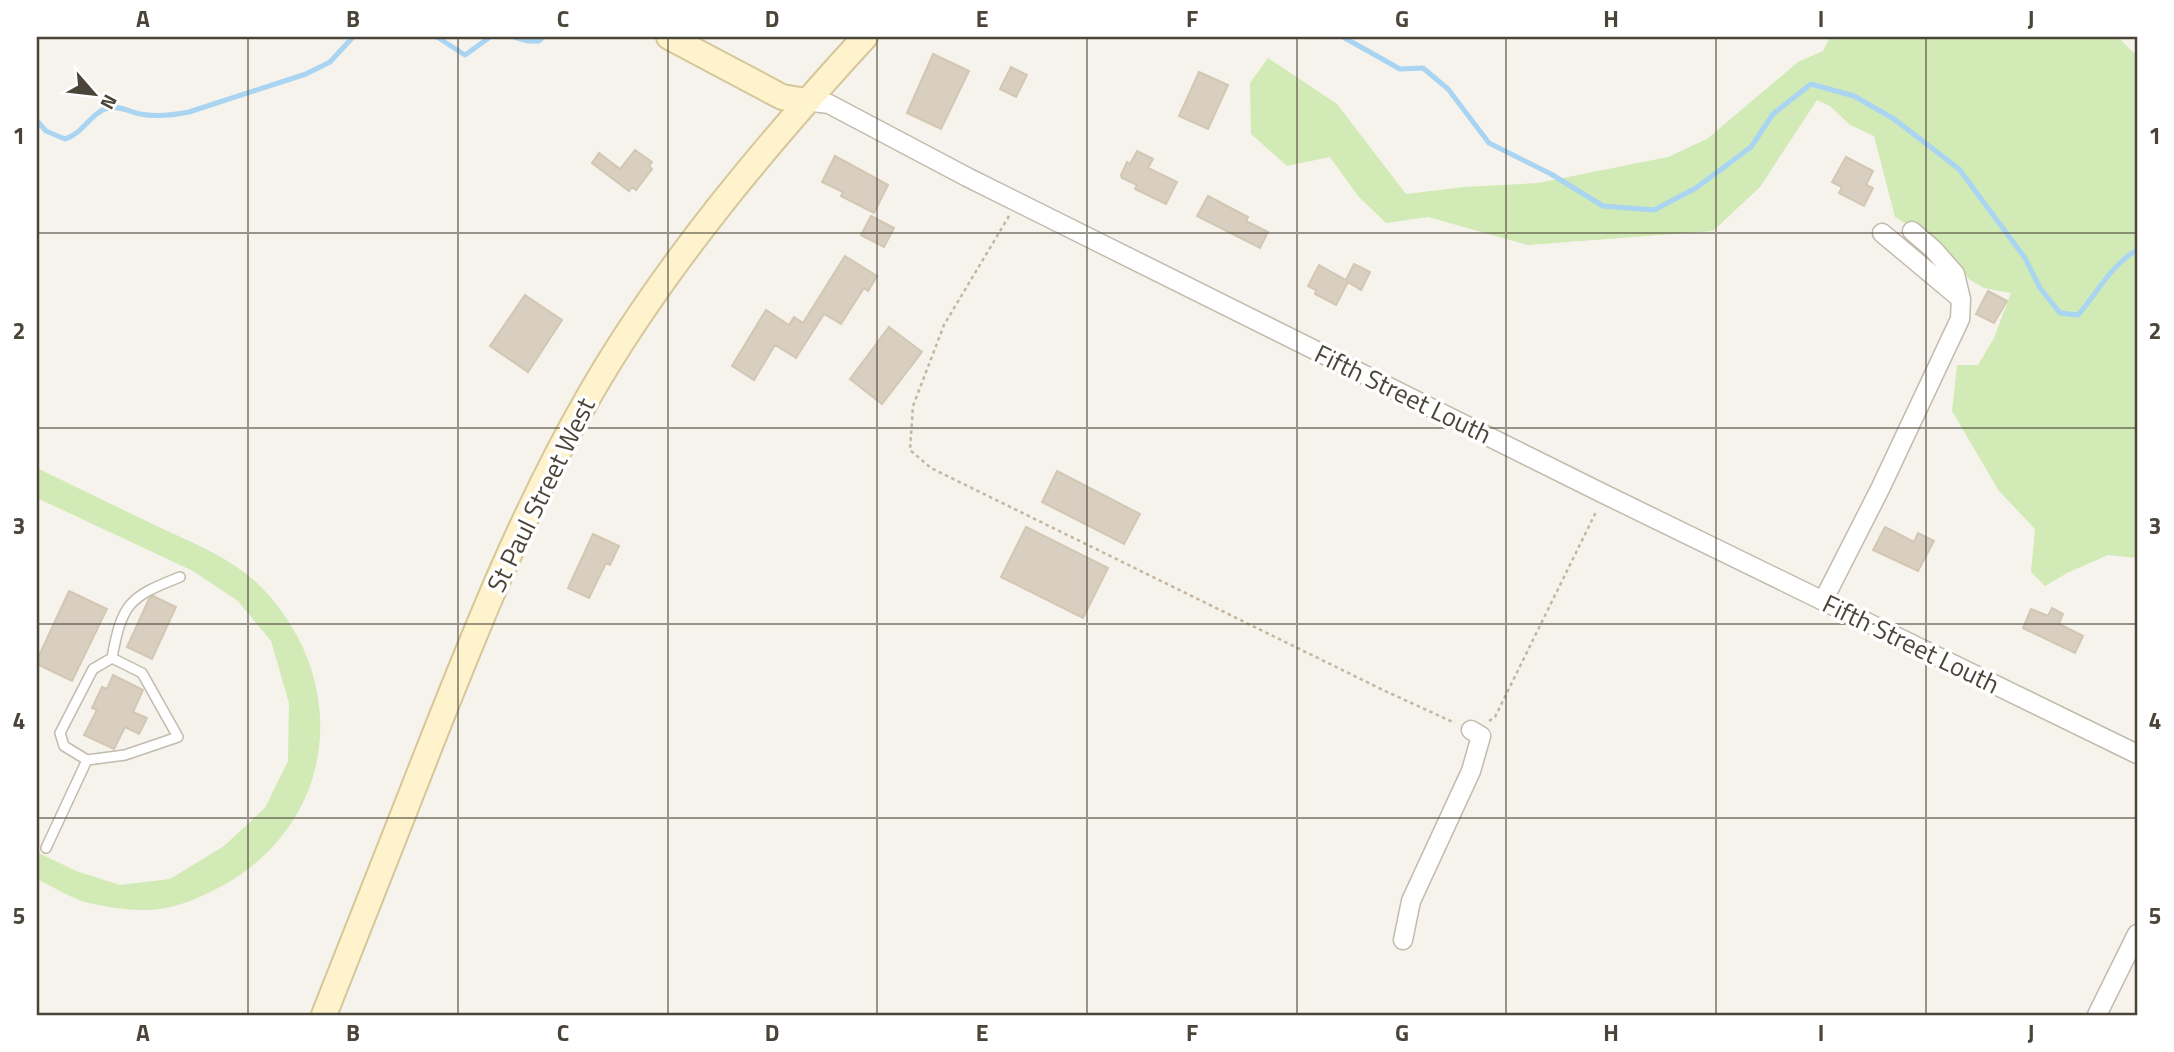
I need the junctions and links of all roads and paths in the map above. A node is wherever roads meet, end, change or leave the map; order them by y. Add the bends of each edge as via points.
1 (669, 37) edge
2 (865, 37) edge
3 (806, 101) junction
4 (1018, 202) junction
5 (1912, 231) dead end
6 (1882, 233) dead end
7 (1961, 299) junction
8 (1604, 494) junction
9 (180, 577) dead end
10 (1823, 601) junction
11 (112, 658) junction
12 (1471, 730) junction
13 (2137, 754) edge
14 (87, 760) junction
15 (46, 848) dead end
16 (2137, 934) edge
17 (1403, 940) dead end
18 (324, 1015) edge
19 (2097, 1015) edge

1 - 3 main road, Fifth Street Louth via 782,97
2 - 3 main road, St Paul Street West
3 - 4 street, Fifth Street Louth via 829,104
3 - 18 main road, St Paul Street West via 638,318 555,459 502,568
4 - 8 street, Fifth Street Louth
4 - 12 path via 944,325 913,406 910,450 931,468
5 - 7 street via 1955,274
6 - 7 street
7 - 10 street via 1960,319
8 - 10 street, Fifth Street Louth
8 - 12 path via 1495,717
9 - 11 lane via 132,600 118,626
10 - 13 street, Fifth Street Louth
11 - 14 lane via 93,669 60,733 64,746
11 - 14 lane via 142,673 178,737 125,755
12 - 17 street via 1481,736 1471,771 1411,901
14 - 15 lane
16 - 19 street

